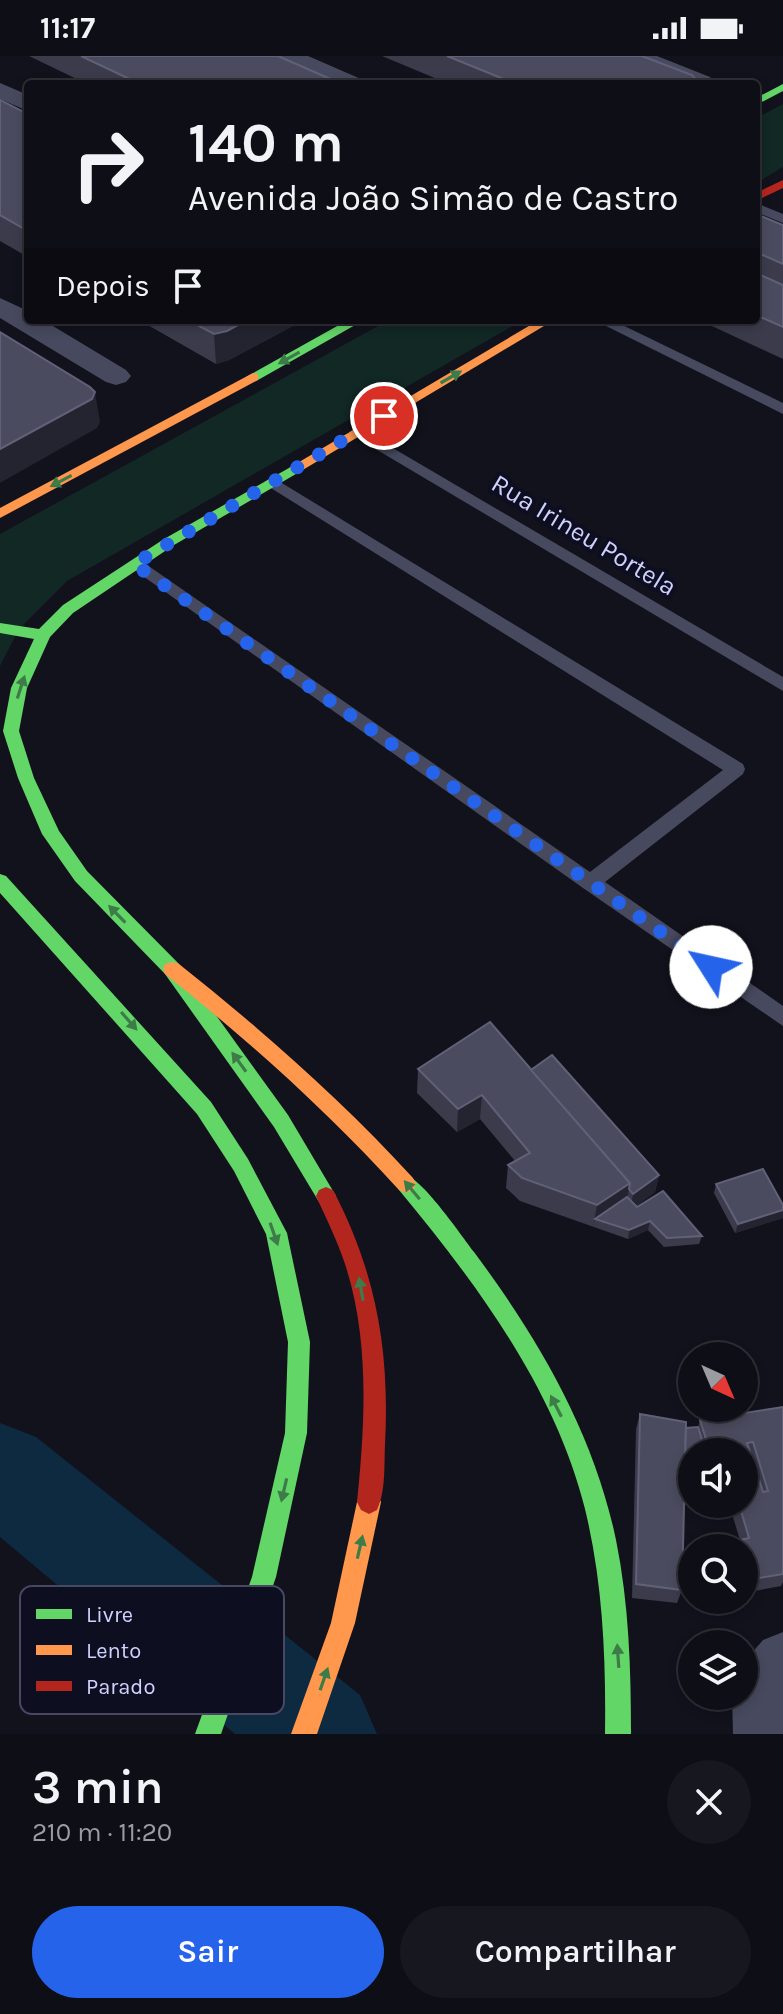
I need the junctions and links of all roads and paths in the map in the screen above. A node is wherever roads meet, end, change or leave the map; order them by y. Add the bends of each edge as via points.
1 (289, 56) edge
2 (636, 56) edge
3 (344, 80) edge
4 (697, 80) edge
5 (783, 87) edge
6 (0, 90) edge
7 (760, 100) edge
8 (24, 102) edge
9 (783, 183) edge
10 (760, 196) edge
11 (760, 209) edge
12 (783, 219) edge
13 (0, 306) edge
14 (24, 320) edge
15 (30, 324) edge
16 (351, 324) edge
17 (541, 324) edge
18 (609, 324) edge
19 (116, 376) dead end
20 (783, 409) edge
21 (357, 432) junction
22 (272, 482) junction
23 (0, 514) edge
24 (134, 564) junction
25 (0, 628) edge
26 (43, 635) junction
27 (783, 685) edge
28 (0, 881) edge
29 (590, 883) junction
30 (172, 969) junction
31 (783, 1017) edge
32 (261, 1586) edge
33 (783, 1660) edge
34 (215, 1714) edge
35 (208, 1734) edge
36 (304, 1734) edge
37 (618, 1734) edge
38 (762, 1734) edge

1 - 3 street
2 - 4 street
5 - 7 main road
6 - 8 street
9 - 10 main road
11 - 12 lane
13 - 14 street
15 - 19 street
16 -> 23 main road
21 -> 17 main road
18 - 20 lane
21 - 22 main road
21 - 27 lane, Rua Irineu Portela
22 - 24 main road
22 - 29 lane via 736,769
24 - 26 main road via 68,609
24 - 29 lane
25 - 26 main road
30 -> 26 main road via 81,876 51,834 26,778 11,731 19,688
28 -> 32 main road via 204,1108 276,1233 299,1342 296,1433
29 - 31 lane
36 -> 30 main road via 343,1623 367,1516 376,1442 371,1344 358,1273 335,1211 281,1121
37 -> 30 main road via 620,1662 594,1499 575,1443 541,1376 491,1294 395,1169 284,1059
33 - 38 street via 764,1677 757,1701
34 -> 35 main road

